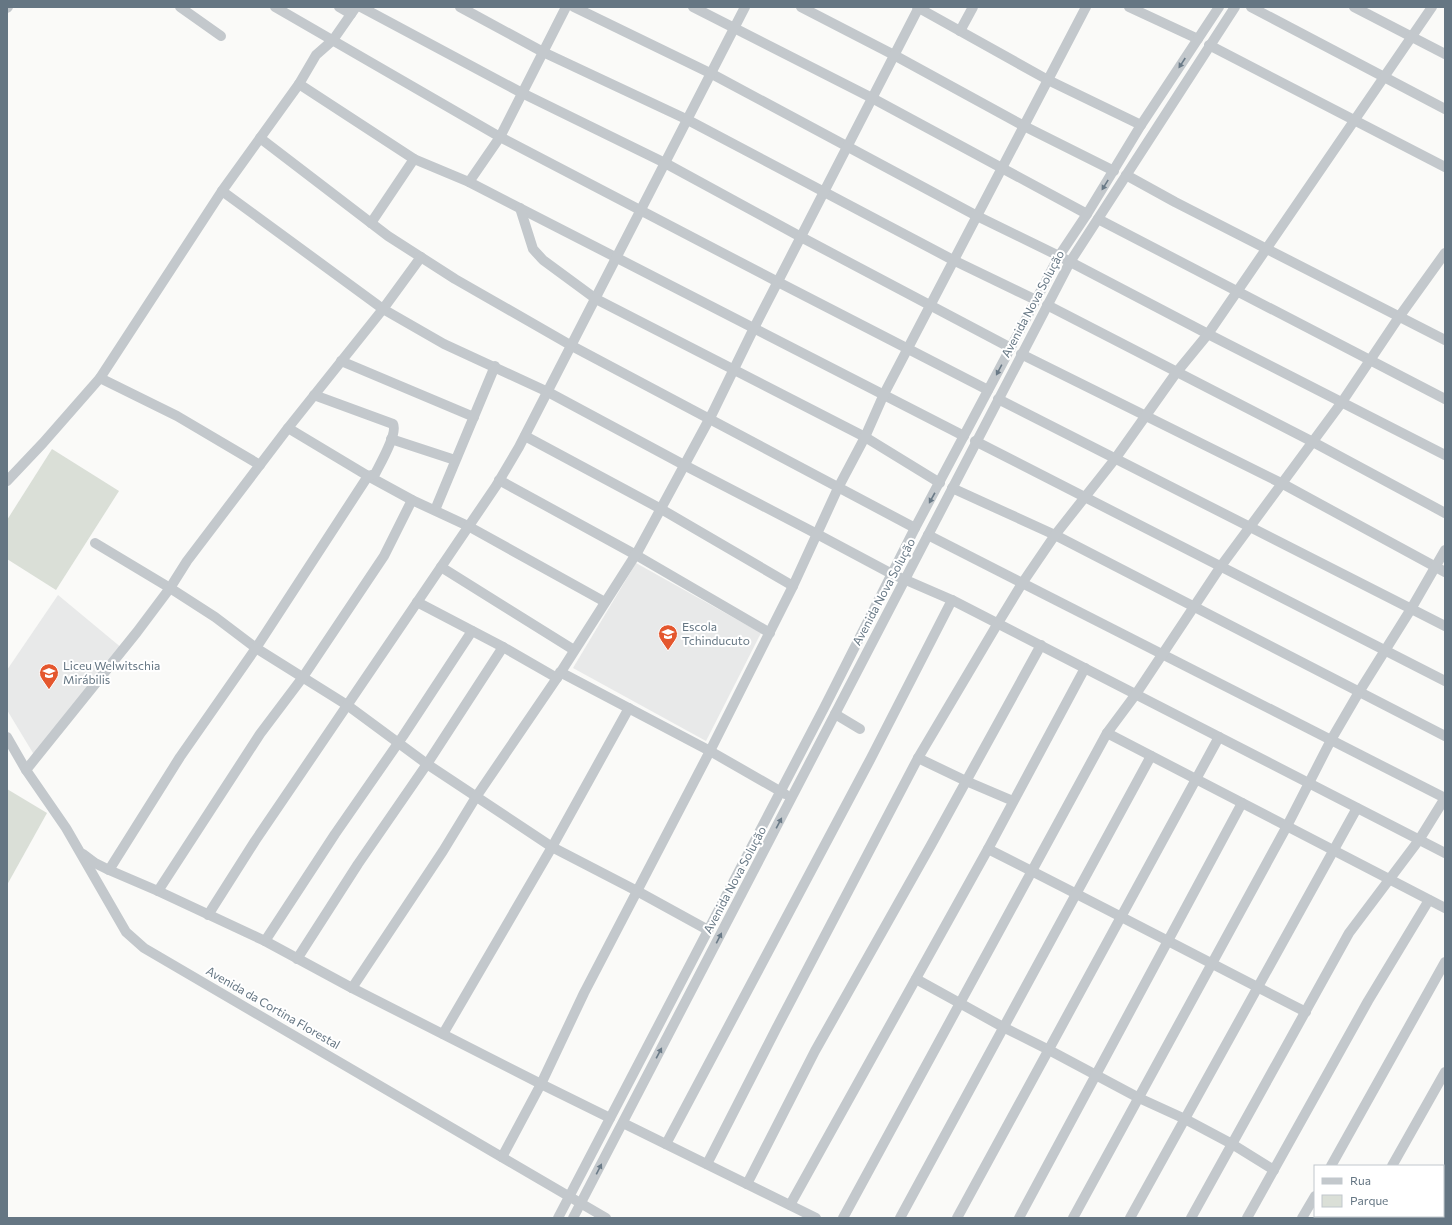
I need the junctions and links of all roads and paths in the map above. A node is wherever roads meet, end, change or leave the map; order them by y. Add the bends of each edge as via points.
1 (180, 7) edge
2 (275, 7) edge
3 (338, 7) edge
4 (362, 7) edge
5 (460, 7) edge
6 (566, 7) edge
7 (574, 7) edge
8 (693, 7) edge
9 (745, 7) edge
10 (801, 7) edge
11 (918, 7) edge
12 (973, 7) edge
13 (1086, 7) edge
14 (1129, 7) edge
15 (1219, 7) edge
16 (1235, 7) edge
17 (1250, 7) edge
18 (1354, 7) edge
19 (1432, 7) edge
20 (354, 11) edge
21 (734, 28) junction
22 (960, 31) junction
23 (221, 36) dead end
24 (1411, 36) junction
25 (1198, 39) junction
26 (333, 40) junction
27 (1209, 45) junction
28 (543, 52) junction
29 (1445, 54) edge
30 (894, 55) junction
31 (712, 74) junction
32 (1384, 77) junction
33 (1048, 80) junction
34 (299, 84) junction
35 (522, 93) junction
36 (872, 98) junction
37 (1445, 109) edge
38 (686, 119) junction
39 (1354, 120) junction
40 (1142, 125) junction
41 (1024, 126) junction
42 (500, 137) junction
43 (260, 138) junction
44 (847, 146) junction
45 (414, 159) junction
46 (665, 163) junction
47 (1445, 167) edge
48 (1002, 168) junction
49 (1114, 170) junction
50 (1126, 176) junction
51 (469, 182) junction
52 (222, 191) junction
53 (823, 192) junction
54 (520, 208) junction
55 (641, 210) junction
56 (1087, 214) junction
57 (976, 216) junction
58 (1098, 219) junction
59 (371, 223) junction
60 (801, 237) junction
61 (1267, 249) junction
62 (1445, 253) edge
63 (1058, 256) junction
64 (421, 257) junction
65 (617, 258) junction
66 (954, 260) junction
67 (1070, 262) junction
68 (778, 282) junction
69 (1236, 292) junction
70 (596, 299) junction
71 (1036, 300) junction
72 (1047, 305) junction
73 (930, 306) junction
74 (383, 309) junction
75 (1399, 317) junction
76 (754, 328) junction
77 (1208, 334) junction
78 (1445, 340) edge
79 (572, 346) junction
80 (1011, 348) junction
81 (909, 349) junction
82 (1021, 354) junction
83 (341, 361) junction
84 (1370, 361) junction
85 (495, 366) junction
86 (734, 370) junction
87 (1176, 373) junction
88 (100, 378) junction
89 (988, 390) junction
90 (548, 392) junction
91 (884, 394) junction
92 (314, 395) junction
93 (998, 399) junction
94 (1445, 399) edge
95 (1342, 402) junction
96 (1147, 416) junction
97 (474, 417) junction
98 (709, 420) junction
99 (288, 428) junction
100 (525, 436) junction
101 (964, 436) junction
102 (864, 437) junction
103 (391, 439) junction
104 (975, 441) junction
105 (1313, 442) junction
106 (1445, 456) edge
107 (1115, 459) junction
108 (456, 460) junction
109 (260, 465) junction
110 (684, 466) junction
111 (368, 476) junction
112 (499, 480) junction
113 (7, 481) edge
114 (940, 483) junction
115 (1283, 484) junction
116 (838, 488) junction
117 (952, 488) junction
118 (1086, 497) junction
119 (412, 500) junction
120 (661, 509) junction
121 (435, 510) junction
122 (1445, 513) edge
123 (468, 526) junction
124 (1250, 527) junction
125 (915, 528) junction
126 (817, 534) junction
127 (928, 534) junction
128 (1055, 535) junction
129 (95, 543) dead end
130 (1445, 550) edge
131 (636, 555) junction
132 (1221, 566) junction
133 (440, 567) junction
134 (1435, 567) junction
135 (1445, 572) edge
136 (892, 574) junction
137 (905, 580) junction
138 (1023, 582) junction
139 (793, 586) junction
140 (170, 588) junction
141 (952, 600) junction
142 (417, 602) junction
143 (605, 602) junction
144 (1194, 607) junction
145 (1411, 609) junction
146 (998, 623) junction
147 (1445, 626) edge
148 (472, 631) junction
149 (770, 632) junction
150 (1041, 645) junction
151 (503, 647) junction
152 (256, 648) junction
153 (574, 650) junction
154 (1386, 650) junction
155 (1163, 654) junction
156 (1085, 668) junction
157 (558, 675) junction
158 (303, 677) junction
159 (1445, 681) edge
160 (1359, 692) junction
161 (1136, 694) junction
162 (347, 706) junction
163 (629, 708) junction
164 (835, 714) junction
165 (860, 728) dead end
166 (1107, 734) junction
167 (1445, 736) edge
168 (7, 737) edge
169 (1219, 737) junction
170 (1331, 740) junction
171 (398, 742) junction
172 (710, 751) junction
173 (1151, 756) junction
174 (918, 758) junction
175 (427, 764) junction
176 (26, 770) junction
177 (1196, 779) junction
178 (966, 781) junction
179 (1308, 783) junction
180 (780, 792) junction
181 (476, 797) junction
182 (792, 798) junction
183 (1445, 798) edge
184 (1013, 801) junction
185 (1242, 803) junction
186 (1357, 808) junction
187 (1286, 826) junction
188 (1419, 840) junction
189 (552, 847) junction
190 (988, 848) junction
191 (1333, 850) junction
192 (80, 852) junction
193 (1445, 853) edge
194 (109, 870) junction
195 (1032, 870) junction
196 (1390, 880) junction
197 (158, 891) junction
198 (637, 891) junction
199 (1077, 894) junction
200 (1428, 900) junction
201 (1445, 908) edge
202 (208, 915) junction
203 (1122, 916) junction
204 (708, 930) junction
205 (1168, 940) junction
206 (266, 941) junction
207 (297, 959) junction
208 (1445, 962) edge
209 (1211, 964) junction
210 (916, 979) junction
211 (1258, 987) junction
212 (352, 988) junction
213 (960, 1004) junction
214 (1306, 1012) junction
215 (1003, 1027) junction
216 (443, 1034) junction
217 (1049, 1050) junction
218 (1445, 1072) edge
219 (1096, 1075) junction
220 (541, 1084) junction
221 (1139, 1098) junction
222 (610, 1118) junction
223 (1185, 1119) junction
224 (623, 1123) junction
225 (666, 1144) junction
226 (1232, 1144) junction
227 (502, 1157) junction
228 (706, 1164) junction
229 (1332, 1165) edge
230 (1393, 1165) edge
231 (1274, 1170) junction
232 (747, 1184) junction
233 (569, 1196) junction
234 (1314, 1198) edge
235 (581, 1203) junction
236 (790, 1205) junction
237 (558, 1218) edge
238 (573, 1218) edge
239 (606, 1218) edge
240 (816, 1218) edge
241 (843, 1218) edge
242 (900, 1218) edge
243 (957, 1218) edge
244 (1019, 1218) edge
245 (1073, 1218) edge
246 (1130, 1218) edge
247 (1191, 1218) edge
248 (1247, 1218) edge
249 (1302, 1218) edge

1 - 23 street
2 - 26 street
3 - 20 street
4 - 35 street
5 - 28 street
6 - 28 street
7 - 31 street
8 - 21 street
9 - 21 street
10 - 30 street
11 - 22 street
11 - 30 street
12 - 22 street
13 - 33 street
14 - 25 street
15 - 25 street, Avenida Nova Solução
16 - 27 street, Avenida Nova Solução
17 - 32 street
18 - 24 street
19 - 24 street
20 - 26 street
21 - 31 street
21 - 36 street
22 - 33 street
24 - 29 street
24 - 32 street
25 -> 40 street, Avenida Nova Solução
26 - 34 street via 316,55
26 - 42 street
27 - 39 street
27 - 50 street, Avenida Nova Solução
28 - 35 street
28 - 38 street
30 - 36 street
30 - 41 street
31 - 38 street
31 - 44 street
32 - 37 street
32 - 39 street
33 - 40 street
33 - 41 street
34 - 43 street
34 - 45 street
35 - 42 street
35 - 46 street
36 - 44 street
36 - 48 street
38 - 46 street
38 - 53 street
39 - 47 street
39 - 61 street
40 - 49 street, Avenida Nova Solução
41 - 48 street
41 - 49 street
42 - 51 street
42 - 55 street
43 - 52 street
43 - 59 street
44 - 53 street
44 - 57 street
45 - 51 street
45 - 59 street
46 - 55 street
46 - 60 street
48 - 56 street
48 - 57 street
49 -> 56 street, Avenida Nova Solução
50 - 58 street, Avenida Nova Solução
50 - 61 street
51 - 54 street
52 - 74 street
52 - 88 street
53 - 60 street
53 - 66 street
54 - 65 street
54 - 70 street via 532,249
55 - 65 street
55 - 68 street
56 - 63 street, Avenida Nova Solução
57 - 63 street
57 - 66 street
58 - 67 street, Avenida Nova Solução
58 - 69 street
59 - 64 street
60 - 68 street
60 - 73 street
61 - 69 street
61 - 75 street
62 - 75 street
63 - 67 street
63 - 71 street, Avenida Nova Solução
64 - 74 street
64 - 79 street
65 - 70 street
65 - 76 street
66 - 71 street
66 - 73 street
67 - 72 street, Avenida Nova Solução
67 - 77 street
68 - 76 street
68 - 81 street
69 - 77 street
69 - 84 street
70 - 79 street
70 - 86 street
71 - 80 street, Avenida Nova Solução
72 - 82 street, Avenida Nova Solução
72 - 87 street
73 - 80 street
73 - 81 street
74 - 83 street
74 - 85 street via 444,344
75 - 78 street
75 - 84 street
76 - 86 street
76 - 91 street
77 - 87 street
77 - 95 street
79 - 90 street
79 - 98 street
80 -> 89 street, Avenida Nova Solução
81 - 89 street
81 - 91 street
82 - 93 street, Avenida Nova Solução
82 - 96 street
83 - 92 street
83 - 97 street
84 - 94 street
84 - 95 street
85 - 90 street
85 - 97 street
86 - 98 street
86 - 102 street
87 - 96 street
87 - 105 street
88 - 109 street via 177,416
88 - 113 street
89 - 101 street, Avenida Nova Solução
90 - 100 street
90 - 110 street
91 - 101 street
91 - 102 street
92 - 99 street
92 - 103 street via 393,424 395,428
93 - 104 street, Avenida Nova Solução
93 - 107 street
95 - 105 street
95 - 106 street
96 - 107 street
96 - 115 street
97 - 108 street
98 - 110 street
98 - 116 street
99 - 109 street
99 - 111 street
100 - 112 street
100 - 120 street
101 - 114 street, Avenida Nova Solução
102 - 114 street
102 - 116 street
103 - 108 street
103 - 111 street via 375,474
104 - 117 street, Avenida Nova Solução
104 - 118 street
105 - 115 street
105 - 122 street
107 - 118 street
107 - 124 street
108 - 121 street
109 - 140 street via 187,561
110 - 120 street
110 - 126 street
111 - 119 street
111 - 152 street
112 - 123 street
112 - 131 street
114 -> 125 street, Avenida Nova Solução
115 - 124 street
115 - 134 street
116 - 125 street
116 - 126 street
117 - 127 street, Avenida Nova Solução
117 - 128 street
118 - 128 street
118 - 132 street
119 - 121 street
119 - 158 street via 384,556
120 - 131 street
120 - 139 street
121 - 123 street
123 - 133 street
123 - 143 street
124 - 132 street
124 - 145 street
125 - 136 street, Avenida Nova Solução
126 - 136 street
126 - 139 street
127 - 137 street, Avenida Nova Solução
127 - 138 street
128 - 138 street
128 - 144 street
129 - 140 street
130 - 134 street
131 - 143 street
131 - 149 street
132 - 144 street
132 - 154 street
133 - 142 street
133 - 153 street
134 - 135 street
134 - 145 street
136 - 137 street
136 - 180 street, Avenida Nova Solução
137 - 141 street
137 - 164 street, Avenida Nova Solução
138 - 146 street
138 - 155 street
139 - 149 street
140 - 152 street
140 - 176 street
141 - 146 street
141 - 225 street
142 - 148 street
142 - 162 street
143 - 153 street
144 - 155 street
144 - 160 street
145 - 147 street
145 - 154 street
146 - 150 street
146 - 174 street
148 - 151 street
148 - 171 street
149 - 172 street
150 - 156 street
150 - 178 street
151 - 157 street
151 - 175 street
152 - 158 street
152 - 194 street via 180,757
153 - 157 street
154 - 159 street
154 - 160 street
155 - 161 street
155 - 170 street
156 - 161 street
156 - 184 street
157 - 163 street
157 - 181 street
158 - 162 street
158 - 197 street via 260,734
160 - 167 street
160 - 170 street
161 - 166 street
161 - 169 street
162 - 171 street
162 - 202 street
163 - 172 street
163 - 189 street
164 - 165 street
164 - 182 street, Avenida Nova Solução
166 - 173 street
166 - 195 street
168 - 176 street, Avenida da Cortina Florestal
169 - 177 street
169 - 179 street
170 - 179 street
170 - 183 street
171 - 175 street
171 - 206 street via 334,834
172 - 180 street
172 - 198 street
173 - 177 street
173 - 199 street
174 - 178 street
174 - 228 street
175 - 181 street
175 - 207 street
176 - 192 street, Avenida da Cortina Florestal
177 - 185 street
177 - 203 street
178 - 184 street
178 - 232 street via 815,1051
179 - 186 street
179 - 187 street
180 - 182 street
180 - 204 street, Avenida Nova Solução
181 - 189 street
181 - 212 street
224 -> 182 street, Avenida Nova Solução
183 - 188 street
184 - 190 street
185 - 187 street
185 - 205 street
186 - 188 street
186 - 191 street
187 - 191 street
187 - 209 street
188 - 193 street
188 - 196 street
189 - 198 street
189 - 216 street
190 - 195 street
190 - 210 street
191 - 196 street
191 - 211 street
192 - 194 street
192 - 227 street, Avenida da Cortina Florestal via 126,932 144,948
194 - 197 street
195 - 199 street
195 - 213 street
196 - 200 street
196 - 214 street via 1349,933
197 - 202 street
198 - 204 street
198 - 220 street via 584,993
199 - 203 street
199 - 215 street
200 - 201 street
200 - 231 street via 1368,1001
202 - 206 street
203 - 205 street
203 - 217 street
204 - 222 street, Avenida Nova Solução
205 - 209 street
205 - 219 street
206 - 207 street
207 - 212 street
208 - 229 street
209 - 211 street
209 - 221 street
210 - 213 street
210 - 236 street
211 - 214 street
211 - 223 street
212 - 216 street
213 - 215 street
213 - 241 street
214 - 226 street
215 - 217 street
215 - 242 street
216 - 220 street
217 - 219 street
217 - 243 street
218 - 230 street
219 - 221 street
219 - 244 street
220 - 222 street
220 - 227 street
221 - 223 street
221 - 245 street
222 - 233 street, Avenida Nova Solução
223 - 226 street
223 - 246 street
224 - 225 street
235 -> 224 street, Avenida Nova Solução
225 - 228 street
226 - 231 street
226 - 247 street
227 - 233 street, Avenida da Cortina Florestal
228 - 232 street
231 - 248 street
232 - 236 street
233 - 235 street, Avenida da Cortina Florestal
233 - 237 street, Avenida Nova Solução
234 - 249 street
235 - 238 street, Avenida Nova Solução
235 - 239 street, Avenida da Cortina Florestal
236 - 240 street

